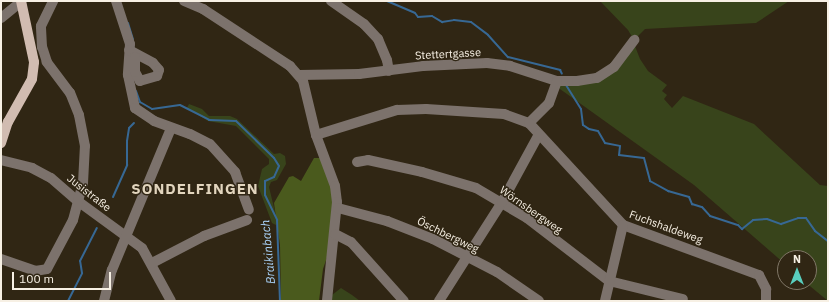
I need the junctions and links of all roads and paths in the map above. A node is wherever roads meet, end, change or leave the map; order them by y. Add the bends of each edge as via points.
1 (21, 1) edge
2 (53, 1) edge
3 (116, 1) edge
4 (184, 1) edge
5 (331, 1) edge
6 (1, 18) edge
7 (634, 40) dead end
8 (389, 71) junction
9 (299, 75) junction
10 (557, 81) junction
11 (529, 122) junction
12 (171, 128) junction
13 (539, 134) junction
14 (316, 135) junction
15 (1, 143) edge
16 (1, 160) edge
17 (357, 162) dead end
18 (79, 202) junction
19 (502, 202) junction
20 (338, 208) junction
21 (623, 225) junction
22 (335, 234) junction
23 (126, 236) junction
24 (1, 259) edge
25 (468, 259) junction
26 (152, 263) junction
27 (609, 281) junction
28 (683, 299) dead end
29 (104, 301) edge
30 (171, 301) edge
31 (327, 301) edge
32 (404, 301) edge
33 (439, 301) edge
34 (539, 301) edge
35 (605, 301) edge
36 (766, 301) edge

1 - 6 street
1 - 15 main road via 34,62 32,79 8,122
2 - 18 street via 44,17 40,35 47,62 70,92 80,121 85,146
3 - 12 street via 133,50 128,74 132,102 145,116
4 - 9 street via 203,9
5 - 8 street via 364,24 378,39
7 - 10 street, Stettertgasse via 614,67 597,78
8 - 9 street, Stettertgasse
8 - 10 street, Stettertgasse via 462,63 487,63 510,66
9 - 14 street via 306,91
10 - 11 street via 549,103
11 - 13 street, Fuchshaldeweg
11 - 14 street via 504,114 426,109 397,110
12 - 23 street
12 - 26 street via 210,144 223,156 235,172 248,215
13 - 19 street
13 - 21 street, Fuchshaldeweg
14 - 20 street via 335,186
16 - 18 street, Jusistraße via 32,168 51,178
17 - 19 street, Wörnsbergweg via 368,160 422,172 476,188
18 - 23 street, Jusistraße
18 - 24 street via 73,220 47,269 35,271
19 - 25 street
19 - 27 street, Wörnsbergweg
20 - 22 street
20 - 25 street, Öschbergweg via 387,221 433,239
21 - 27 street
21 - 36 street, Fuchshaldeweg via 759,275 766,289
22 - 31 street
22 - 32 street via 351,242
23 - 26 street, Jusistraße via 142,248
23 - 29 street via 112,270
25 - 33 street
25 - 34 street, Öschbergweg via 497,272
26 - 30 street, Jusistraße
27 - 28 street, Wörnsbergweg
27 - 35 street

